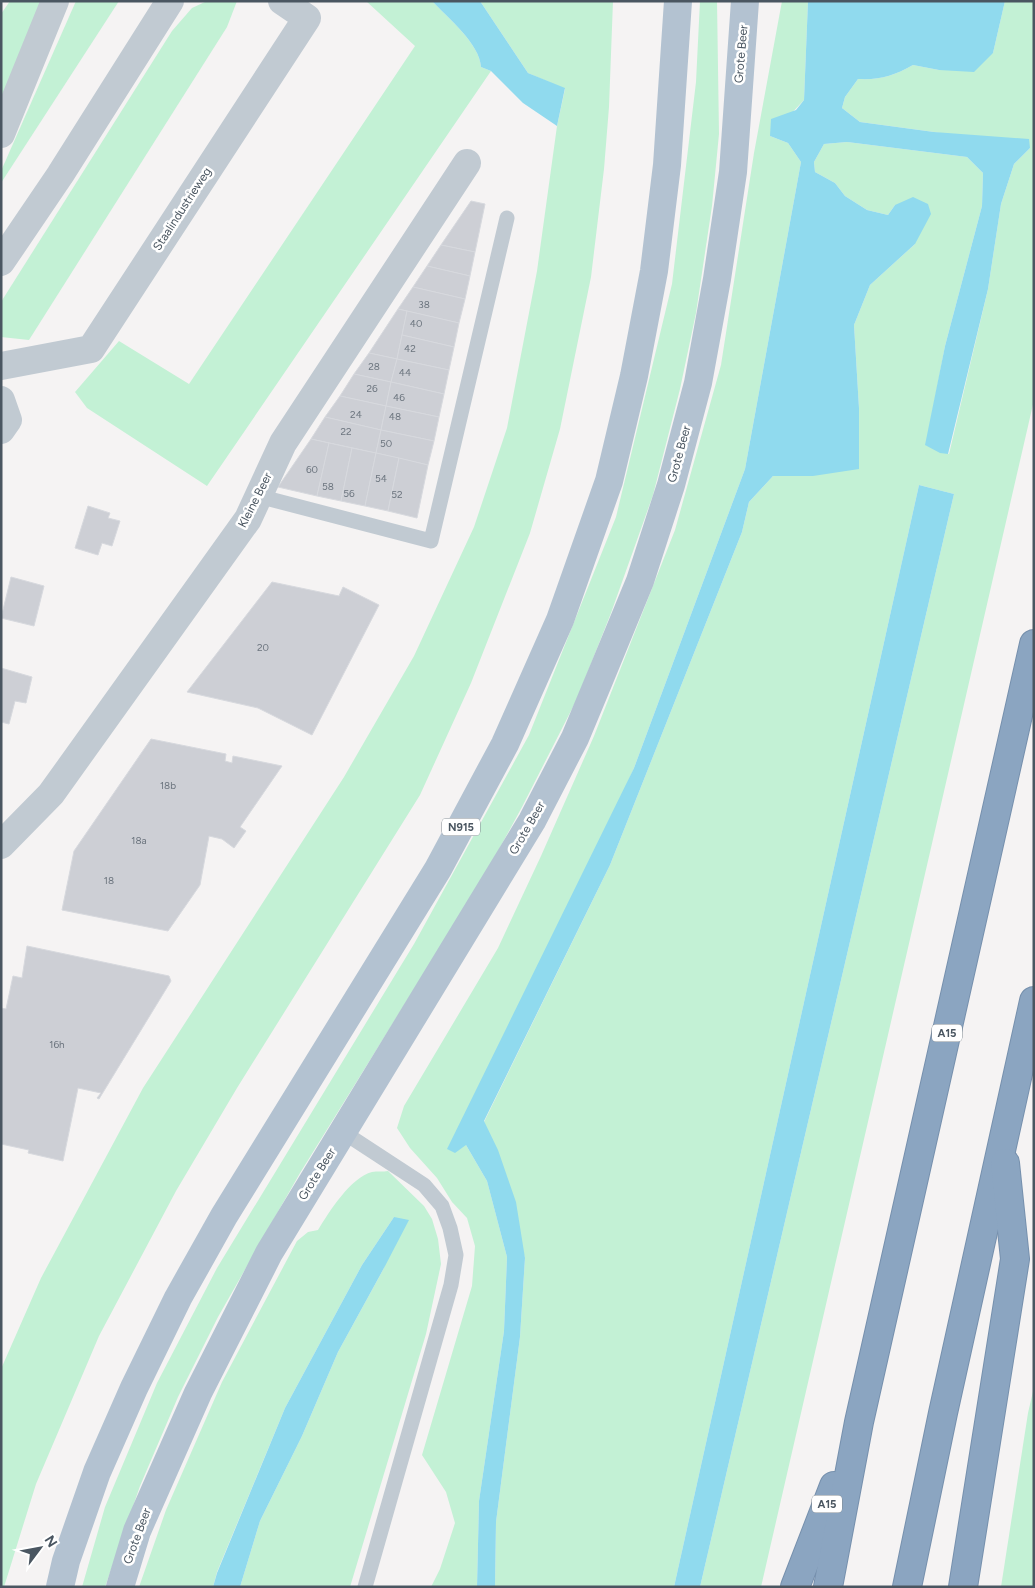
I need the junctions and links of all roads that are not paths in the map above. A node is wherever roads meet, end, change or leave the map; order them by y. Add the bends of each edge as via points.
1 (55, 1) edge
2 (170, 1) edge
3 (282, 1) edge
4 (678, 1) edge
5 (745, 1) edge
6 (1, 134) edge
7 (467, 163) dead end
8 (507, 218) dead end
9 (1, 262) edge
10 (1, 366) edge
11 (1, 400) edge
12 (1, 430) edge
13 (258, 496) junction
14 (1034, 644) edge
15 (1, 845) edge
16 (1034, 1001) edge
17 (343, 1132) junction
18 (1003, 1140) junction
19 (859, 1422) junction
20 (60, 1587) edge
21 (120, 1587) edge
22 (365, 1587) edge
23 (795, 1587) edge
24 (828, 1587) edge
25 (907, 1587) edge
26 (963, 1587) edge

1 - 6 street
2 - 9 street
3 - 10 street, Staalindustrieweg via 307,18 91,349
4 - 20 main road, N915 via 667,165 654,271 634,376 609,481 560,620 505,744 438,869 224,1216 178,1298 96,1472
5 - 17 main road, Grote Beer via 733,172 704,355 671,485 640,581 574,738 532,821
7 - 13 street, Kleine Beer via 282,442
8 - 13 lane via 431,541
11 - 12 street via 8,420
13 - 15 street, Kleine Beer via 248,519 51,794
14 - 19 highway, A15
16 - 18 highway
17 - 21 main road, Grote Beer via 269,1253 198,1393 137,1531
17 - 22 lane via 424,1185 442,1206 456,1255 451,1284
18 - 25 highway
18 - 26 highway via 1015,1259
19 - 23 highway, A15
19 - 24 highway, A15

